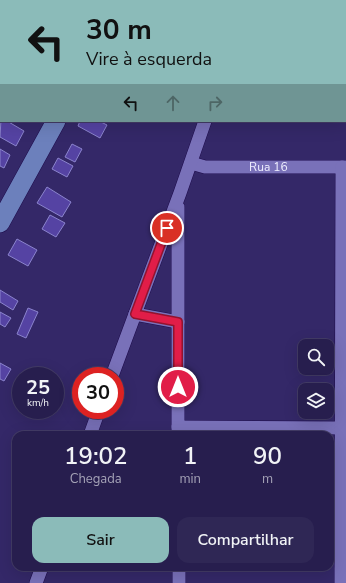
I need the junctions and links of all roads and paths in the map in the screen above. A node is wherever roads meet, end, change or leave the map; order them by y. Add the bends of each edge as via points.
1 (55, 122) edge
2 (205, 122) edge
3 (191, 163) junction
4 (344, 167) edge
5 (178, 199) junction
6 (0, 223) edge
7 (135, 314) junction
8 (178, 322) junction
9 (115, 367) edge
10 (96, 419) edge
11 (343, 428) edge
12 (91, 431) edge
13 (178, 431) edge
14 (40, 571) edge
15 (179, 571) edge
16 (36, 583) edge
17 (179, 583) edge
18 (340, 583) edge

1 - 6 street
2 - 3 street
3 - 4 street, Rua 16 via 204,167 224,168
3 - 5 street
4 - 11 street
5 - 7 street
5 - 8 street
7 - 8 street
7 - 9 street
8 - 13 street
10 - 12 street
11 - 13 street
11 - 18 street
14 - 16 street
15 - 17 street

